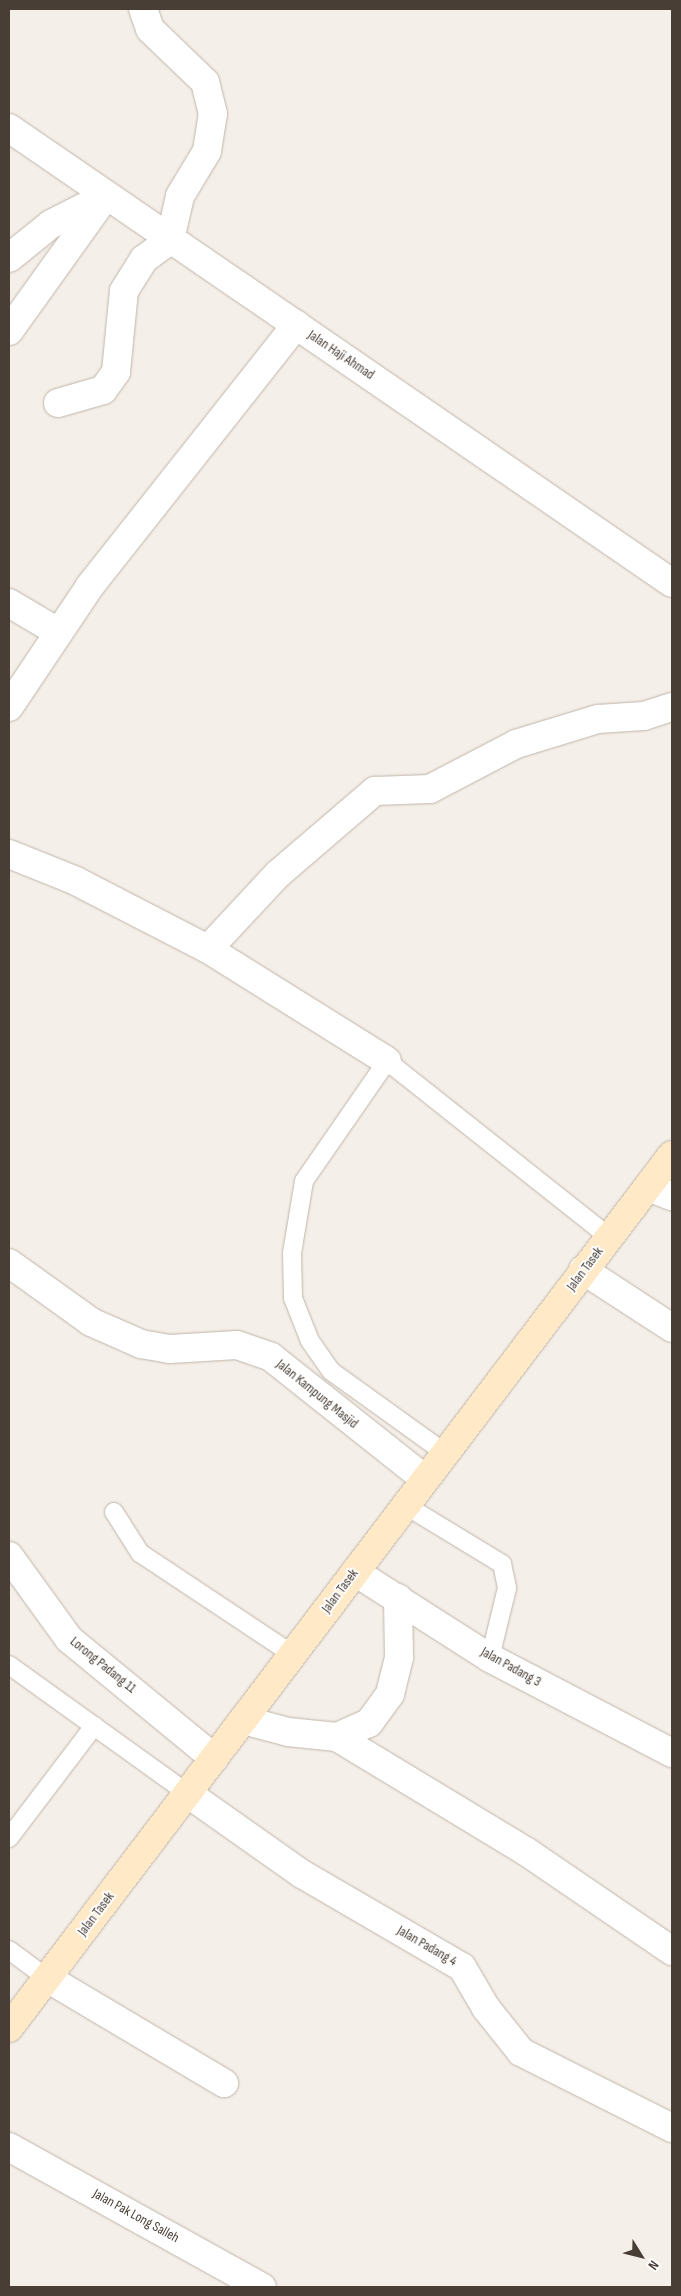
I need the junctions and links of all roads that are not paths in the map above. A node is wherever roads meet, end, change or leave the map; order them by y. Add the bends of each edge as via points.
1 (143, 9) edge
2 (9, 128) edge
3 (105, 197) junction
4 (170, 240) junction
5 (9, 258) edge
6 (296, 325) junction
7 (9, 331) edge
8 (58, 403) dead end
9 (672, 584) edge
10 (9, 602) edge
11 (58, 632) junction
12 (9, 707) edge
13 (672, 707) edge
14 (9, 854) edge
15 (208, 949) junction
16 (387, 1061) junction
17 (672, 1155) edge
18 (660, 1192) edge
19 (609, 1237) junction
20 (9, 1263) edge
21 (583, 1270) junction
22 (672, 1328) edge
23 (445, 1453) junction
24 (425, 1479) junction
25 (406, 1505) junction
26 (114, 1512) dead end
27 (9, 1556) edge
28 (355, 1572) junction
29 (398, 1598) junction
30 (292, 1654) junction
31 (490, 1658) junction
32 (9, 1665) edge
33 (242, 1720) junction
34 (94, 1726) junction
35 (337, 1737) junction
36 (672, 1753) edge
37 (214, 1758) junction
38 (187, 1793) junction
39 (9, 1838) edge
40 (9, 1950) edge
41 (672, 1951) edge
42 (47, 1978) junction
43 (13, 2015) edge
44 (224, 2083) dead end
45 (672, 2128) edge
46 (9, 2147) edge
47 (262, 2287) edge

1 - 4 street via 150,29 205,82 213,114 207,151 180,196
2 - 3 street, Jalan Haji Ahmad
3 - 4 street, Jalan Haji Ahmad
3 - 5 street via 51,224
3 - 7 street
4 - 6 street, Jalan Haji Ahmad
4 - 8 street via 144,259 124,291 116,372 103,390
6 - 9 street, Jalan Haji Ahmad
6 - 11 street
10 - 11 street
11 - 12 street
13 - 15 street via 644,716 598,719 516,744 430,789 375,791 278,874
14 - 15 street via 76,881
15 - 16 street
16 - 19 lane
16 - 23 lane via 304,1181 292,1253 293,1298 310,1341 331,1371
17 - 18 main road, Jalan Tasek
18 - 19 main road, Jalan Tasek
19 - 21 main road, Jalan Tasek
20 - 24 street, Jalan Kampung Masjid via 91,1322 141,1344 170,1349 237,1345 271,1357
21 - 22 street
21 - 23 main road, Jalan Tasek
23 - 24 main road, Jalan Tasek
24 - 25 main road, Jalan Tasek
25 - 28 main road, Jalan Tasek
25 - 31 lane via 502,1564 507,1588
26 - 30 lane via 140,1554
27 - 37 street, Lorong Padang 11 via 69,1639
28 - 29 street, Jalan Padang 3
28 - 30 main road, Jalan Tasek
29 - 31 street, Jalan Padang 3
29 - 35 street via 399,1657 390,1694 369,1723
30 - 33 main road, Jalan Tasek
31 - 36 street, Jalan Padang 3
32 - 34 lane
33 - 35 street via 288,1732
33 - 37 main road, Jalan Tasek
34 - 38 lane
34 - 39 lane
35 - 41 street via 527,1852
37 - 38 main road, Jalan Tasek
38 - 42 main road, Jalan Tasek
38 - 45 street, Jalan Padang 4 via 302,1874 462,1967 486,2008 521,2052
40 - 42 lane
42 - 43 main road, Jalan Tasek
42 - 44 street
46 - 47 street, Jalan Pak Long Salleh

